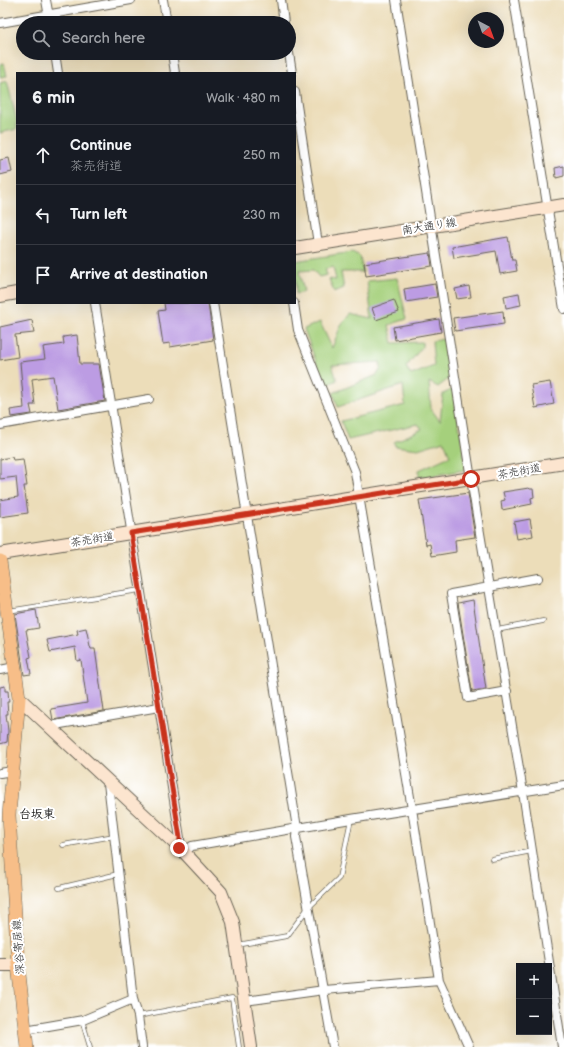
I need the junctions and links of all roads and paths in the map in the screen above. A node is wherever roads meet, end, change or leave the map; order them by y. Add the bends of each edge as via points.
1 (46, 0) edge
2 (131, 0) edge
3 (163, 0) edge
4 (281, 0) edge
5 (396, 0) edge
6 (514, 0) edge
7 (49, 16) edge
8 (62, 16) edge
9 (166, 16) edge
10 (283, 16) edge
11 (16, 22) edge
12 (0, 23) edge
13 (56, 60) edge
14 (173, 60) edge
15 (290, 60) edge
16 (58, 72) edge
17 (175, 72) edge
18 (292, 72) edge
19 (296, 99) edge
20 (564, 205) edge
21 (546, 208) junction
22 (432, 225) junction
23 (318, 244) junction
24 (296, 248) edge
25 (16, 293) edge
26 (0, 296) edge
27 (95, 304) edge
28 (213, 304) edge
29 (294, 304) edge
30 (564, 310) edge
31 (149, 399) dead end
32 (112, 406) junction
33 (0, 424) edge
34 (564, 463) edge
35 (471, 479) junction
36 (360, 496) junction
37 (246, 514) junction
38 (131, 533) junction
39 (0, 554) edge
40 (0, 561) edge
41 (538, 578) dead end
42 (490, 586) junction
43 (140, 590) junction
44 (7, 611) junction
45 (543, 621) dead end
46 (497, 630) junction
47 (15, 667) junction
48 (0, 670) edge
49 (507, 691) junction
50 (19, 698) junction
51 (159, 707) junction
52 (49, 726) junction
53 (6, 772) edge
54 (108, 783) junction
55 (564, 785) edge
56 (523, 792) junction
57 (412, 809) junction
58 (352, 819) junction
59 (297, 828) junction
60 (114, 836) junction
61 (63, 845) dead end
62 (182, 850) junction
63 (532, 851) junction
64 (492, 858) dead end
65 (118, 874) junction
66 (59, 888) dead end
67 (308, 908) junction
68 (237, 945) junction
69 (0, 965) edge
70 (18, 965) junction
71 (439, 980) junction
72 (324, 990) junction
73 (133, 999) junction
74 (244, 1001) junction
75 (138, 1016) junction
76 (82, 1020) junction
77 (561, 1021) edge
78 (25, 1030) junction
79 (27, 1047) edge
80 (90, 1047) edge
81 (142, 1047) edge
82 (239, 1047) edge
83 (251, 1047) edge
84 (333, 1047) edge
85 (469, 1047) edge
86 (562, 1047) edge

1 - 7 street
2 - 8 street
3 - 9 street
4 - 10 street
5 - 22 street
6 - 21 street
11 - 12 street
13 - 16 street
14 - 17 street
15 - 18 street
19 - 23 street
20 - 21 street, 南大通り線
21 - 22 street, 南大通り線
21 - 30 street
22 - 23 street, 南大通り線
22 - 35 street
23 - 24 street, 南大通り線
25 - 26 street
27 - 32 street
28 - 37 street
29 - 36 street via 298,330 355,472
31 - 32 street
32 - 33 street
32 - 38 street
34 - 35 street, 茶売街道
35 - 36 street, 茶売街道
35 - 42 street
36 - 37 street, 茶売街道
36 - 57 street
37 - 38 street, 茶売街道
37 - 59 street
38 - 39 street, 茶売街道
38 - 43 street
40 - 44 main road, 深谷寄居線
41 - 42 street
42 - 46 street
42 - 49 street via 451,594 452,602 468,698
43 - 44 lane
43 - 51 street
44 - 47 main road, 深谷寄居線
45 - 46 lane
46 - 49 street
47 - 48 street
47 - 50 main road, 深谷寄居線
49 - 56 street
50 - 52 street
50 - 53 main road, 深谷寄居線
51 - 52 street
51 - 62 street
52 - 54 street
53 - 70 main road, 深谷寄居線
54 - 60 street
54 - 62 street
55 - 56 street
56 - 57 street
56 - 63 street
57 - 58 street
57 - 71 street
58 - 59 street
58 - 67 lane via 339,878
59 - 62 street via 192,846
59 - 67 street via 296,837
60 - 61 lane
60 - 65 street
62 - 68 street via 221,892 233,922
63 - 64 lane
63 - 77 street
65 - 66 lane
65 - 73 street
67 - 68 lane via 287,936
67 - 72 street
68 - 74 street
69 - 70 street
70 - 78 main road, 深谷寄居線
71 - 72 street
71 - 85 street
72 - 74 street
72 - 84 street
73 - 75 street
73 - 76 street
74 - 83 street
75 - 81 street
75 - 82 lane via 232,998
76 - 78 street
76 - 80 lane
77 - 86 street
78 - 79 main road, 深谷寄居線

